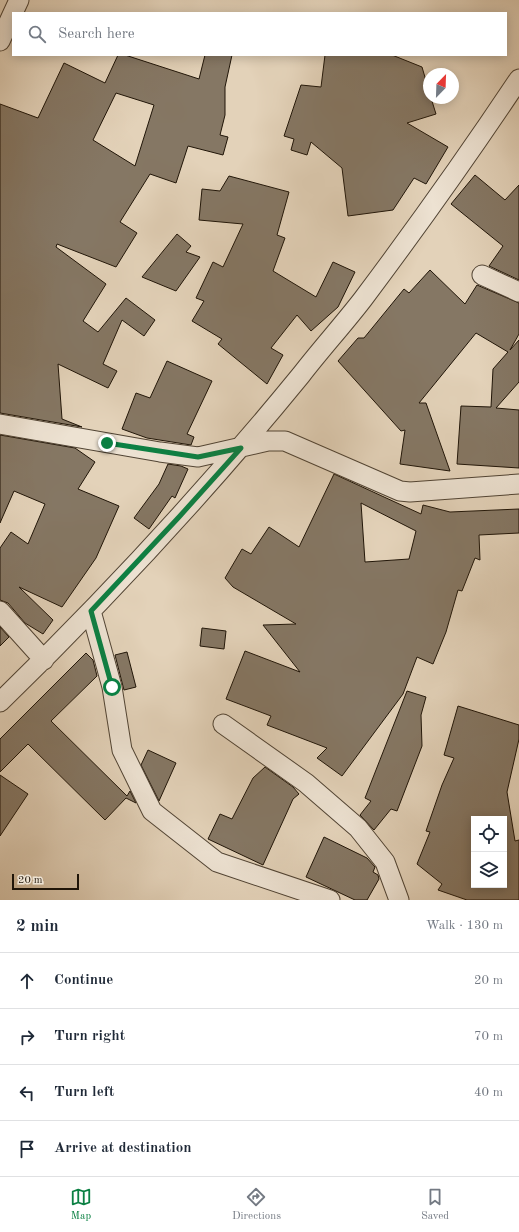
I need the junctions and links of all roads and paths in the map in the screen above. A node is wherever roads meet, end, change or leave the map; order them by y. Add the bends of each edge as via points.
1 (19, 0) edge
2 (13, 12) edge
3 (12, 15) edge
4 (0, 41) edge
5 (519, 79) edge
6 (482, 275) dead end
7 (519, 292) edge
8 (0, 424) edge
9 (241, 448) junction
10 (519, 484) edge
11 (0, 611) edge
12 (91, 611) junction
13 (44, 660) junction
14 (0, 702) edge
15 (223, 724) dead end
16 (330, 900) edge
17 (399, 900) edge

1 - 2 street
3 - 4 street
5 - 9 street via 452,179 362,300
6 - 7 street
8 - 9 street via 198,457
9 - 10 street via 268,441 285,441 405,492
9 - 12 street
11 - 13 street
12 - 13 street
12 - 16 street via 112,687 122,750 152,811 217,862
13 - 14 street
15 - 17 street via 306,783 358,828 385,862

